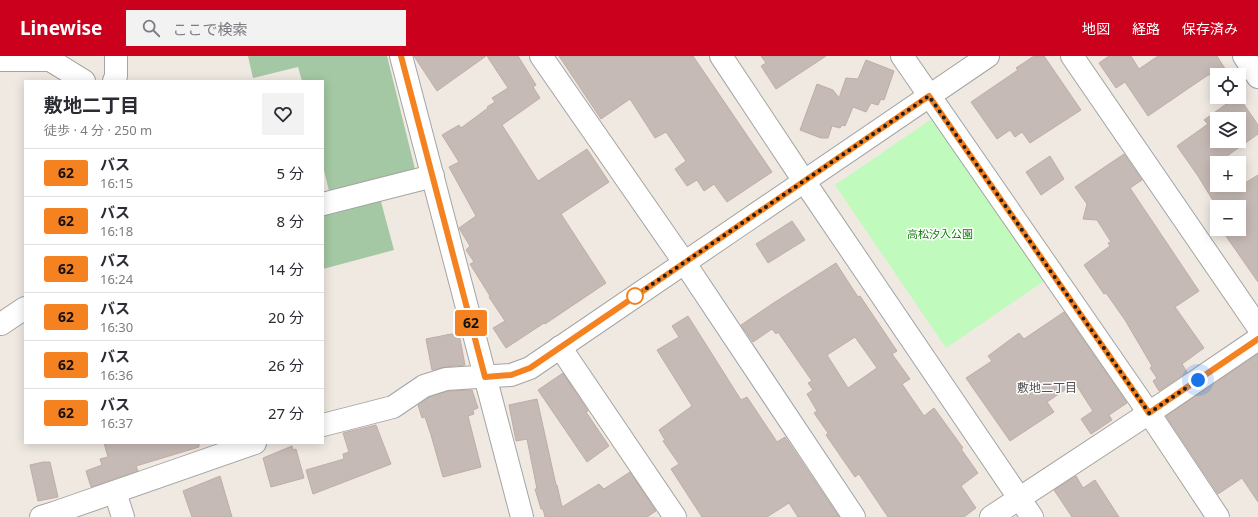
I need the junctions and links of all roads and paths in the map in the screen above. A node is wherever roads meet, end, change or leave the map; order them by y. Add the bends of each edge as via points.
1 (116, 56) edge
2 (401, 56) edge
3 (541, 56) edge
4 (721, 56) edge
5 (902, 56) edge
6 (988, 56) edge
7 (1072, 56) edge
8 (1244, 56) edge
9 (0, 60) edge
10 (1258, 77) edge
11 (82, 80) edge
12 (114, 80) edge
13 (929, 96) junction
14 (433, 176) junction
15 (804, 181) junction
16 (324, 204) edge
17 (684, 262) junction
18 (24, 309) edge
19 (0, 326) edge
20 (1258, 327) edge
21 (1258, 339) edge
22 (560, 347) junction
23 (485, 377) junction
24 (1149, 413) junction
25 (324, 425) edge
26 (252, 444) edge
27 (115, 492) junction
28 (1019, 498) junction
29 (41, 517) edge
30 (123, 517) edge
31 (522, 517) edge
32 (675, 517) edge
33 (854, 517) edge
34 (991, 517) edge
35 (1032, 517) edge
36 (1218, 517) edge

1 - 12 street
2 - 14 street
3 - 17 street
4 - 15 street
5 - 13 street
6 - 13 street
7 - 20 street
8 - 10 street
9 - 11 street via 50,60
13 - 15 street
13 - 24 street
14 - 16 street
14 - 23 street
15 - 17 street
15 - 28 street
17 - 22 street
17 - 33 street
18 - 19 street
21 - 24 street
22 - 23 street via 530,368 511,375
22 - 32 street
23 - 25 street via 446,379 424,386 393,407
23 - 31 street
24 - 28 street
24 - 36 street
26 - 27 street
27 - 29 street
27 - 30 street
28 - 34 street
28 - 35 street

